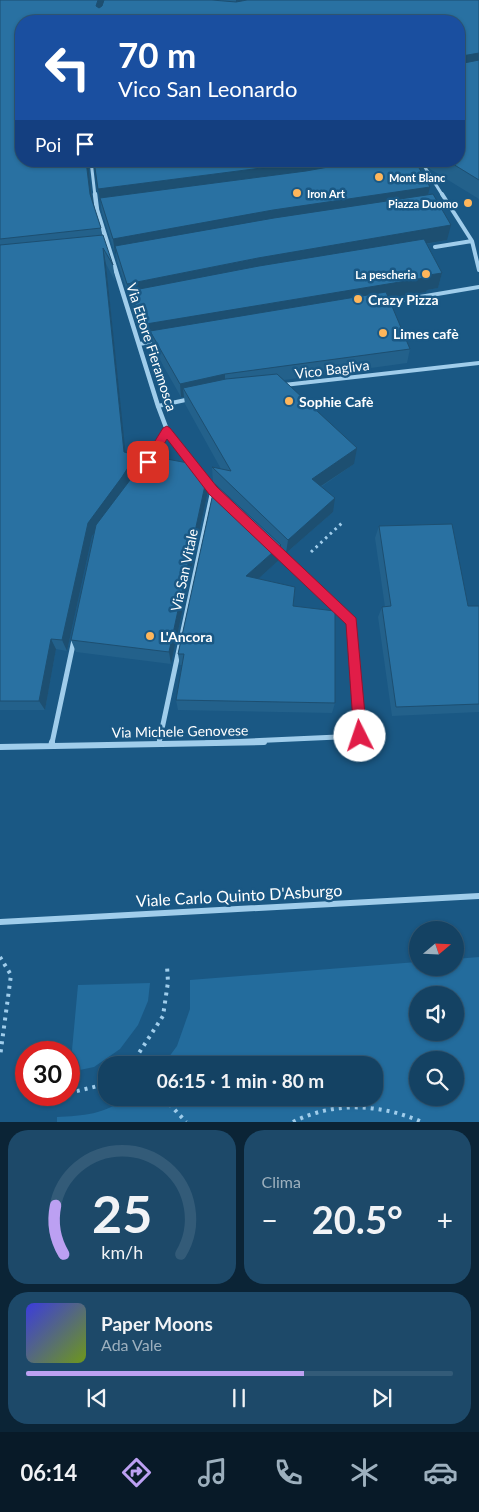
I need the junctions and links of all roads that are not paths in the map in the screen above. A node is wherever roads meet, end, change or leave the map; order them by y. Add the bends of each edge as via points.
1 (92, 167) edge
2 (424, 167) edge
3 (447, 203) junction
4 (428, 206) edge
5 (472, 241) junction
6 (109, 247) junction
7 (99, 248) edge
8 (435, 248) edge
9 (122, 257) edge
10 (112, 258) junction
11 (478, 264) edge
12 (479, 270) edge
13 (479, 288) edge
14 (135, 301) edge
15 (126, 303) junction
16 (381, 304) edge
17 (158, 340) edge
18 (139, 344) junction
19 (479, 363) edge
20 (281, 386) edge
21 (197, 398) edge
22 (158, 406) junction
23 (167, 430) junction
24 (143, 469) edge
25 (213, 490) junction
26 (220, 497) edge
27 (272, 547) edge
28 (76, 632) edge
29 (159, 743) junction
30 (51, 746) junction
31 (0, 747) edge
32 (479, 896) edge
33 (0, 922) edge

1 - 6 street, Via Ettore Fieramosca via 98,210
2 - 3 street
3 - 4 street
3 - 5 street
5 - 8 street
5 - 11 street
6 - 7 street
6 - 10 street, Via Ettore Fieramosca
9 - 10 street
10 - 15 street, Via Ettore Fieramosca
11 - 12 street
13 - 16 street
14 - 15 street
15 - 18 street, Via Ettore Fieramosca
17 - 18 street
18 - 22 street, Via Ettore Fieramosca
19 - 20 street, Vico Bagliva
21 - 22 street
22 - 23 street, Via Ettore Fieramosca
23 - 24 street
23 - 25 street, Via Ettore Fieramosca
25 - 26 street, Via Ettore Fieramosca
25 - 29 street, Via San Vitale
27 - 29 street, Via Michele Genovese via 352,622 360,736 261,742
28 - 30 street
29 - 30 street, Via Michele Genovese
30 - 31 street, Via Michele Genovese
32 - 33 street, Viale Carlo Quinto D'Asburgo

